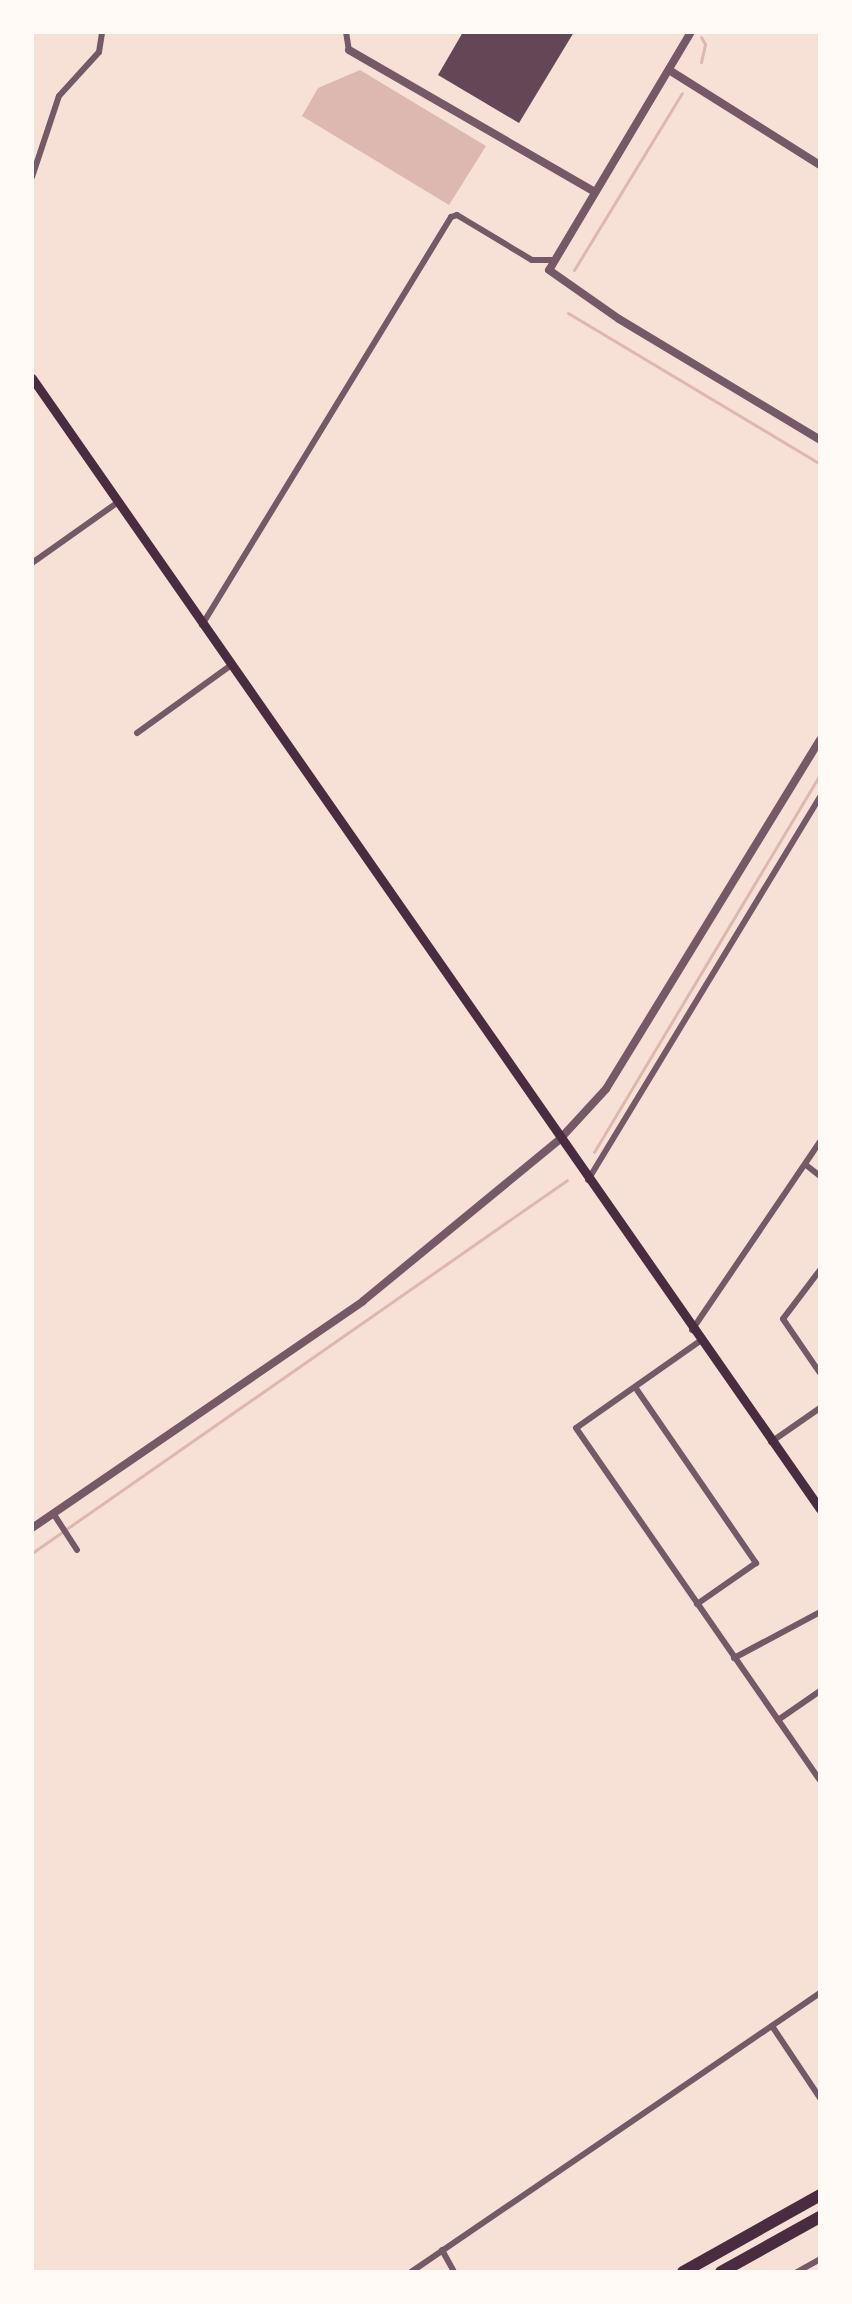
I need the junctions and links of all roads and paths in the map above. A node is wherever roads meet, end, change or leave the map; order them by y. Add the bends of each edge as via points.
1 (102, 32) edge
2 (346, 32) edge
3 (691, 32) edge
4 (349, 50) joint
5 (669, 70) junction
6 (820, 165) edge
7 (32, 177) edge
8 (595, 192) junction
9 (552, 260) junction
10 (32, 378) edge
11 (820, 440) edge
12 (118, 502) junction
13 (32, 563) edge
14 (202, 625) junction
15 (230, 666) junction
16 (137, 733) dead end
17 (820, 740) edge
18 (820, 797) edge
19 (560, 1139) junction
20 (820, 1142) edge
21 (806, 1165) junction
22 (820, 1176) edge
23 (588, 1180) junction
24 (820, 1270) edge
25 (692, 1330) junction
26 (700, 1341) junction
27 (820, 1373) edge
28 (635, 1387) junction
29 (820, 1408) edge
30 (771, 1442) junction
31 (820, 1509) edge
32 (53, 1513) junction
33 (32, 1528) edge
34 (77, 1550) dead end
35 (697, 1604) junction
36 (820, 1612) edge
37 (734, 1658) junction
38 (820, 1691) edge
39 (778, 1720) junction
40 (820, 1780) edge
41 (820, 1993) edge
42 (772, 2026) junction
43 (820, 2098) edge
44 (820, 2195) edge
45 (820, 2217) edge
46 (442, 2250) junction
47 (820, 2259) edge
48 (411, 2272) edge
49 (454, 2272) edge
50 (683, 2272) edge
51 (721, 2272) edge
52 (797, 2272) edge

1 - 7 street via 99,52 59,96
2 - 4 street
3 - 5 street
4 - 8 street
5 - 6 street
5 - 8 street
8 - 9 street
9 - 11 street via 553,277
9 - 14 street via 532,260 457,215 451,217
10 - 12 main road
12 - 13 street
12 - 14 main road
14 - 15 main road
15 - 16 street
15 - 19 main road
17 - 19 street via 606,1089
18 - 23 street
19 - 23 main road
19 - 32 street via 363,1301
20 - 21 street
21 - 22 street
21 - 25 street via 763,1220
23 - 25 main road
24 - 27 street via 783,1319
25 - 26 main road
26 - 28 street
26 - 30 main road
28 - 35 street via 576,1428
28 - 35 street via 756,1563
29 - 30 street
30 - 31 main road
32 - 33 street
32 - 34 street
35 - 37 street
36 - 37 street
37 - 39 street
38 - 39 street
39 - 40 street
41 - 42 street
42 - 43 street
42 - 46 street via 640,2121
44 - 50 highway
45 - 51 highway
46 - 48 street
46 - 49 street
47 - 52 street

